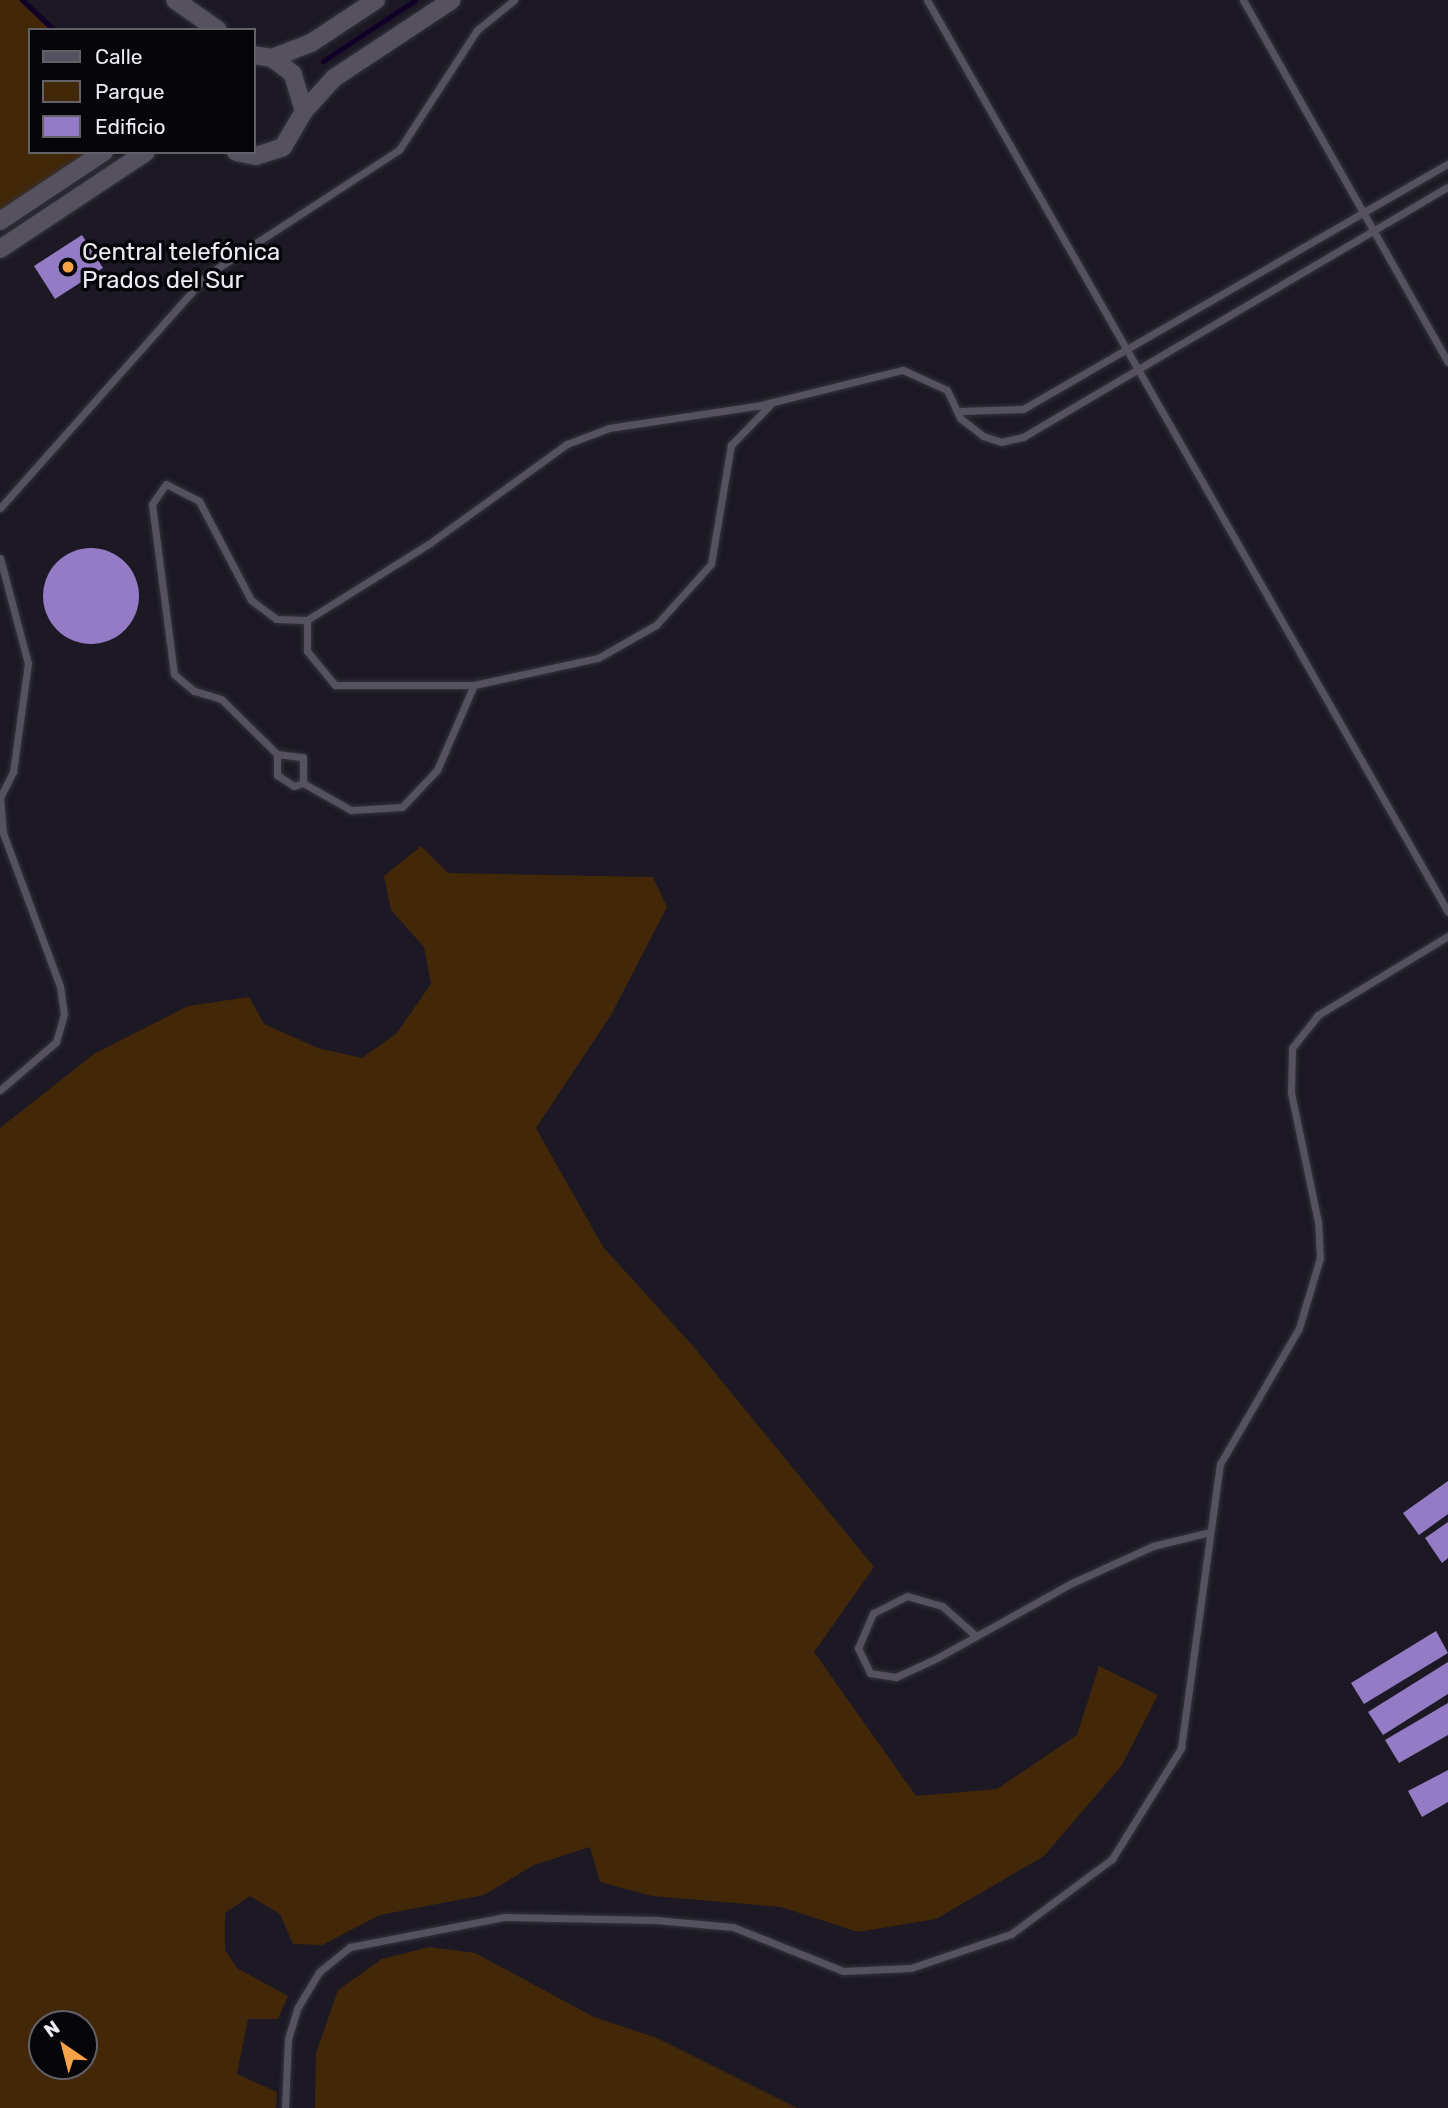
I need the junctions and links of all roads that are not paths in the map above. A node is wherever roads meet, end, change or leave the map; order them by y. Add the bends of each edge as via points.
1 (175, 0) edge
2 (376, 0) edge
3 (453, 0) edge
4 (514, 0) edge
5 (927, 0) edge
6 (1243, 0) edge
7 (192, 14) junction
8 (202, 28) edge
9 (215, 28) edge
10 (260, 55) edge
11 (304, 111) junction
12 (101, 154) edge
13 (143, 154) edge
14 (246, 154) edge
15 (1448, 164) edge
16 (1448, 187) edge
17 (1365, 212) junction
18 (0, 221) edge
19 (1372, 233) junction
20 (0, 249) edge
21 (1121, 350) junction
22 (1448, 362) edge
23 (1136, 373) junction
24 (773, 402) junction
25 (961, 411) junction
26 (0, 508) edge
27 (0, 558) edge
28 (307, 620) junction
29 (474, 685) junction
30 (277, 754) junction
31 (303, 783) junction
32 (1448, 912) edge
33 (1448, 936) edge
34 (0, 1090) edge
35 (1206, 1533) junction
36 (976, 1636) junction
37 (285, 2108) edge

1 - 7 street
2 - 10 street via 311,43
3 - 11 street via 334,78
4 - 26 lane via 477,30 398,150 207,275
5 - 21 lane
6 - 17 lane
7 - 8 street
7 - 9 street
10 - 11 street via 300,85
11 - 14 street via 283,147 256,156
12 - 18 street
13 - 20 street
15 - 17 lane
16 - 19 lane
17 - 19 lane
17 - 21 lane
19 - 22 lane
19 - 23 lane
21 - 23 lane
21 - 25 lane via 1023,409
23 - 25 lane via 1010,442 971,430
23 - 32 lane
24 - 25 lane via 903,370 947,390
24 - 28 lane via 608,428 567,444 430,543
24 - 29 lane via 731,445 711,564 656,625 598,658
27 - 34 lane via 28,663 13,772 0,798 3,833 64,1014 56,1042
28 - 29 lane via 307,651 335,685
28 - 30 lane via 276,619 251,600 199,501 166,484 152,504 174,674 194,691 221,699
29 - 31 lane via 437,770 402,807 351,810
30 - 31 lane via 284,783
30 - 31 lane via 303,757
33 - 35 lane via 1318,1015 1292,1048 1291,1093 1318,1222 1320,1258 1299,1328 1220,1464
35 - 36 lane via 1153,1546
35 - 37 lane via 1181,1748 1112,1859 1011,1934 911,1968 842,1971 733,1927 505,1917 412,1930 351,1947 319,1972 288,2039
36 - 36 lane via 896,1677 870,1673 858,1648 873,1613 907,1596 942,1606

